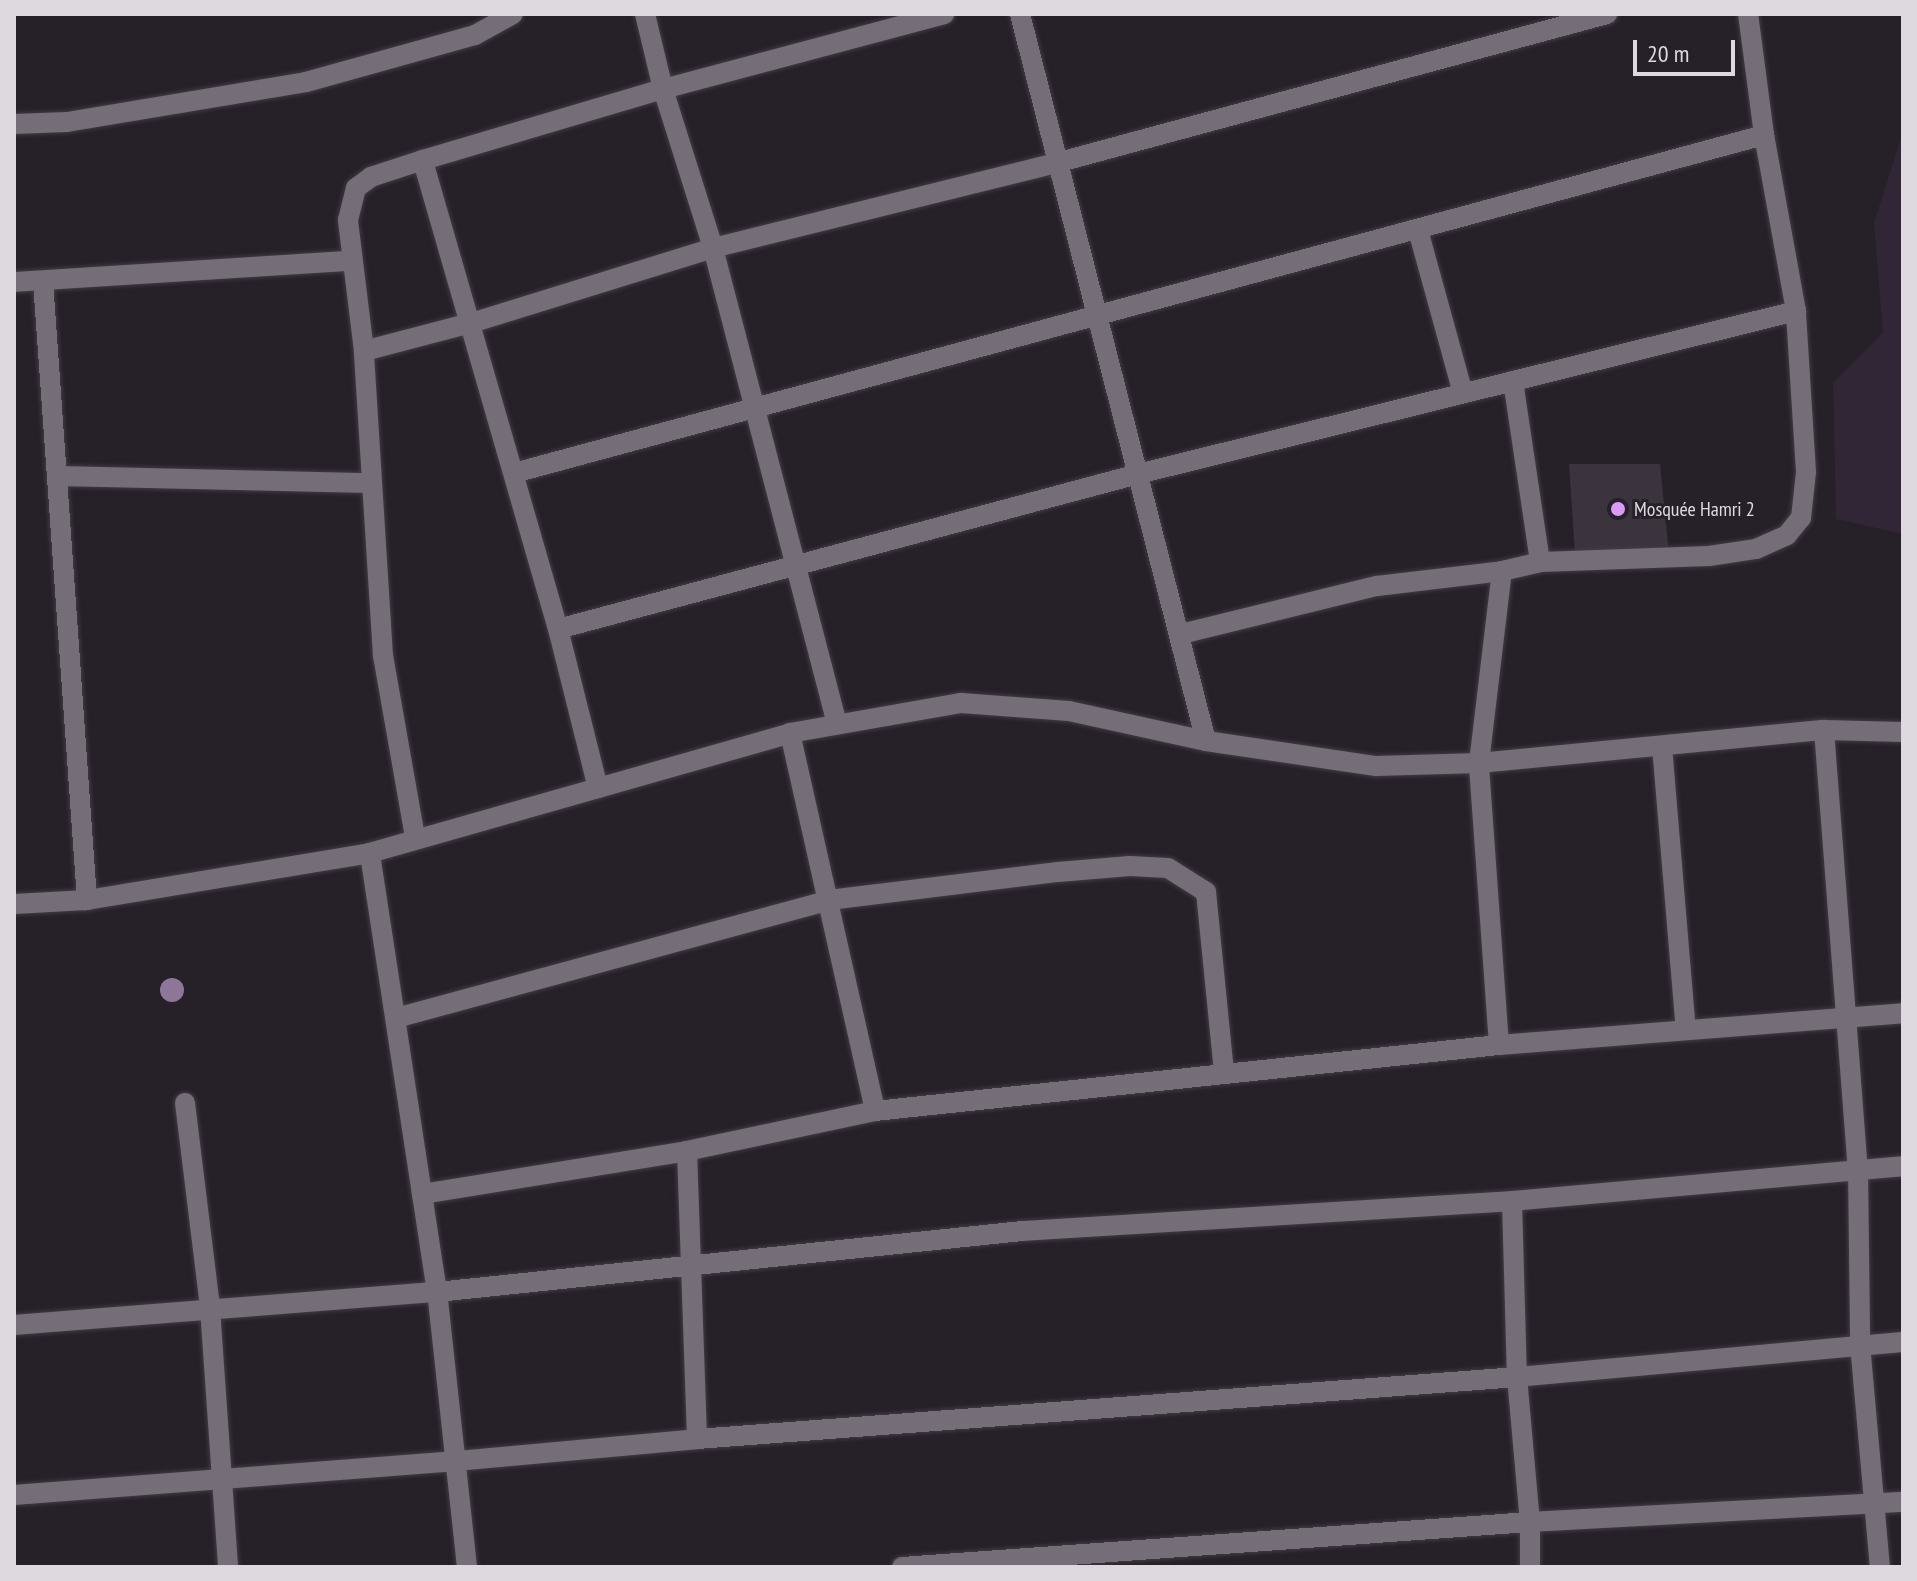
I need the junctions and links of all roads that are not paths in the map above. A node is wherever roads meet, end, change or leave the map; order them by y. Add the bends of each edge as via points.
1 (513, 14) edge
2 (645, 14) edge
3 (944, 14) edge
4 (1020, 14) edge
5 (1607, 14) edge
6 (1748, 14) edge
7 (663, 89) junction
8 (14, 124) edge
9 (1764, 135) junction
10 (423, 160) junction
11 (1056, 163) junction
12 (1418, 230) junction
13 (713, 248) junction
14 (352, 261) junction
15 (43, 281) junction
16 (14, 282) edge
17 (1796, 311) junction
18 (1096, 316) junction
19 (471, 323) junction
20 (364, 351) junction
21 (1513, 381) junction
22 (1463, 393) junction
23 (754, 406) junction
24 (514, 473) junction
25 (1138, 474) junction
26 (57, 476) junction
27 (372, 483) junction
28 (1540, 562) junction
29 (794, 567) junction
30 (1502, 571) junction
31 (558, 629) junction
32 (1181, 634) junction
33 (837, 724) junction
34 (1824, 730) junction
35 (1903, 732) edge
36 (790, 733) junction
37 (1206, 741) junction
38 (1662, 746) junction
39 (1479, 763) junction
40 (598, 788) junction
41 (415, 837) junction
42 (370, 853) junction
43 (87, 900) junction
44 (829, 900) junction
45 (14, 904) edge
46 (1903, 1013) edge
47 (1846, 1015) junction
48 (396, 1018) junction
49 (1686, 1029) junction
50 (1499, 1045) junction
51 (1224, 1073) junction
52 (185, 1103) dead end
53 (875, 1111) junction
54 (687, 1151) junction
55 (1903, 1166) edge
56 (1858, 1168) junction
57 (422, 1194) junction
58 (1512, 1201) junction
59 (692, 1265) junction
60 (437, 1292) junction
61 (210, 1308) junction
62 (14, 1325) edge
63 (1903, 1342) edge
64 (1860, 1344) junction
65 (1517, 1377) junction
66 (697, 1439) junction
67 (457, 1461) junction
68 (222, 1479) junction
69 (14, 1495) edge
70 (1903, 1502) edge
71 (1877, 1504) junction
72 (1530, 1522) junction
73 (912, 1566) edge
74 (228, 1567) edge
75 (467, 1567) edge
76 (1530, 1567) edge
77 (1880, 1567) edge

1 - 8 street via 475,35 306,82 130,113
2 - 7 street
3 - 7 street
4 - 11 street
5 - 11 street
6 - 9 street
7 - 10 street
7 - 13 street
9 - 12 street
9 - 17 street
10 - 14 street via 371,177 356,188 348,220
10 - 19 street
11 - 13 street
11 - 18 street
12 - 18 street
12 - 22 street
13 - 19 street
13 - 23 street
14 - 15 street
14 - 20 street
15 - 16 street
15 - 26 street
17 - 21 street
17 - 28 street via 1806,472 1801,518 1787,535 1756,549 1709,556
18 - 23 street
18 - 25 street
19 - 20 street
19 - 24 street
20 - 27 street
21 - 22 street
21 - 28 street
22 - 25 street
23 - 24 street
23 - 29 street
24 - 31 street
25 - 29 street
25 - 32 street
26 - 27 street
26 - 43 street
27 - 41 street via 383,656
28 - 30 street
29 - 31 street
29 - 33 street
30 - 32 street via 1377,586
30 - 39 street
31 - 40 street
32 - 37 street
33 - 36 street
33 - 37 street via 961,703 1069,711
34 - 35 street
34 - 38 street
34 - 47 street
36 - 40 street
36 - 44 street
37 - 39 street via 1376,766
38 - 39 street
38 - 49 street
39 - 50 street
40 - 41 street
41 - 42 street
42 - 43 street
42 - 48 street
43 - 45 street
44 - 48 street
44 - 51 street via 1058,872 1168,868 1206,892
44 - 53 street
46 - 47 street
47 - 49 street
47 - 56 street
48 - 57 street
49 - 50 street
50 - 51 street
51 - 53 street
52 - 61 street
53 - 54 street
54 - 57 street
54 - 59 street
55 - 56 street
56 - 58 street
56 - 64 street
57 - 60 street
58 - 59 street via 1022,1231
58 - 65 street
59 - 60 street
59 - 66 street
60 - 61 street
60 - 67 street
61 - 62 street
61 - 68 street
63 - 64 street
64 - 65 street
64 - 71 street
65 - 66 street
65 - 72 street
66 - 67 street
67 - 68 street
67 - 75 street
68 - 69 street
68 - 74 street
70 - 71 street
71 - 72 street
71 - 77 street
72 - 73 street
72 - 76 street

